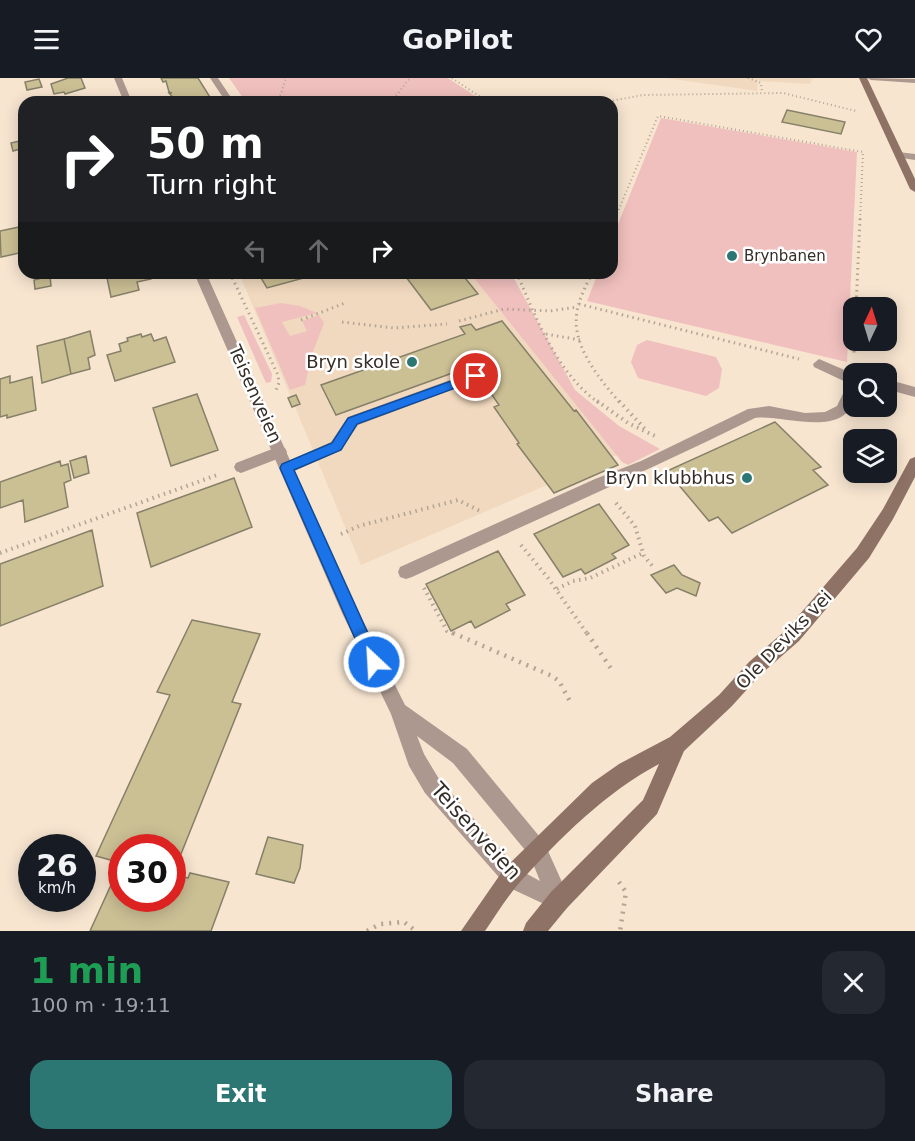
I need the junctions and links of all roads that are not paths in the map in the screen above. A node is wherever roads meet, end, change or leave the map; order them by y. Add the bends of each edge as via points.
1 (118, 78) edge
2 (214, 78) edge
3 (863, 78) edge
4 (871, 78) edge
5 (915, 81) edge
6 (126, 96) edge
7 (226, 96) edge
8 (898, 154) junction
9 (915, 157) edge
10 (915, 189) edge
11 (203, 279) edge
12 (819, 364) road end
13 (843, 375) edge
14 (476, 376) dead end
15 (897, 387) edge
16 (915, 392) edge
17 (843, 407) edge
18 (280, 452) junction
19 (241, 467) road end
20 (287, 468) junction
21 (913, 473) edge
22 (410, 571) road end
23 (399, 711) junction
24 (677, 744) junction
25 (537, 849) junction
26 (511, 876) junction
27 (559, 900) junction
28 (472, 931) edge
29 (534, 931) edge

1 - 6 street
2 - 7 street
3 - 8 street
4 - 5 street
8 - 9 street
8 - 10 street
11 - 18 street, Teisenveien
12 - 13 street
14 - 20 street via 353,421 336,447
15 - 16 street
17 - 22 street via 827,417 753,413
18 - 19 street
18 - 20 street, Teisenveien
20 - 23 street, Teisenveien via 348,608
21 - 24 street, Ole Deviks vei via 863,553 828,596 793,635
23 - 25 street, Teisenveien via 460,756
23 - 26 street, Teisenveien via 416,759 432,786
24 - 25 street, Ole Deviks vei via 599,790
24 - 27 street, Ole Deviks vei via 650,807
25 - 26 street, Ole Deviks vei
25 - 27 street, Teisenveien
26 - 27 street, Teisenveien
26 - 28 street, Ole Deviks vei
27 - 29 street, Ole Deviks vei

